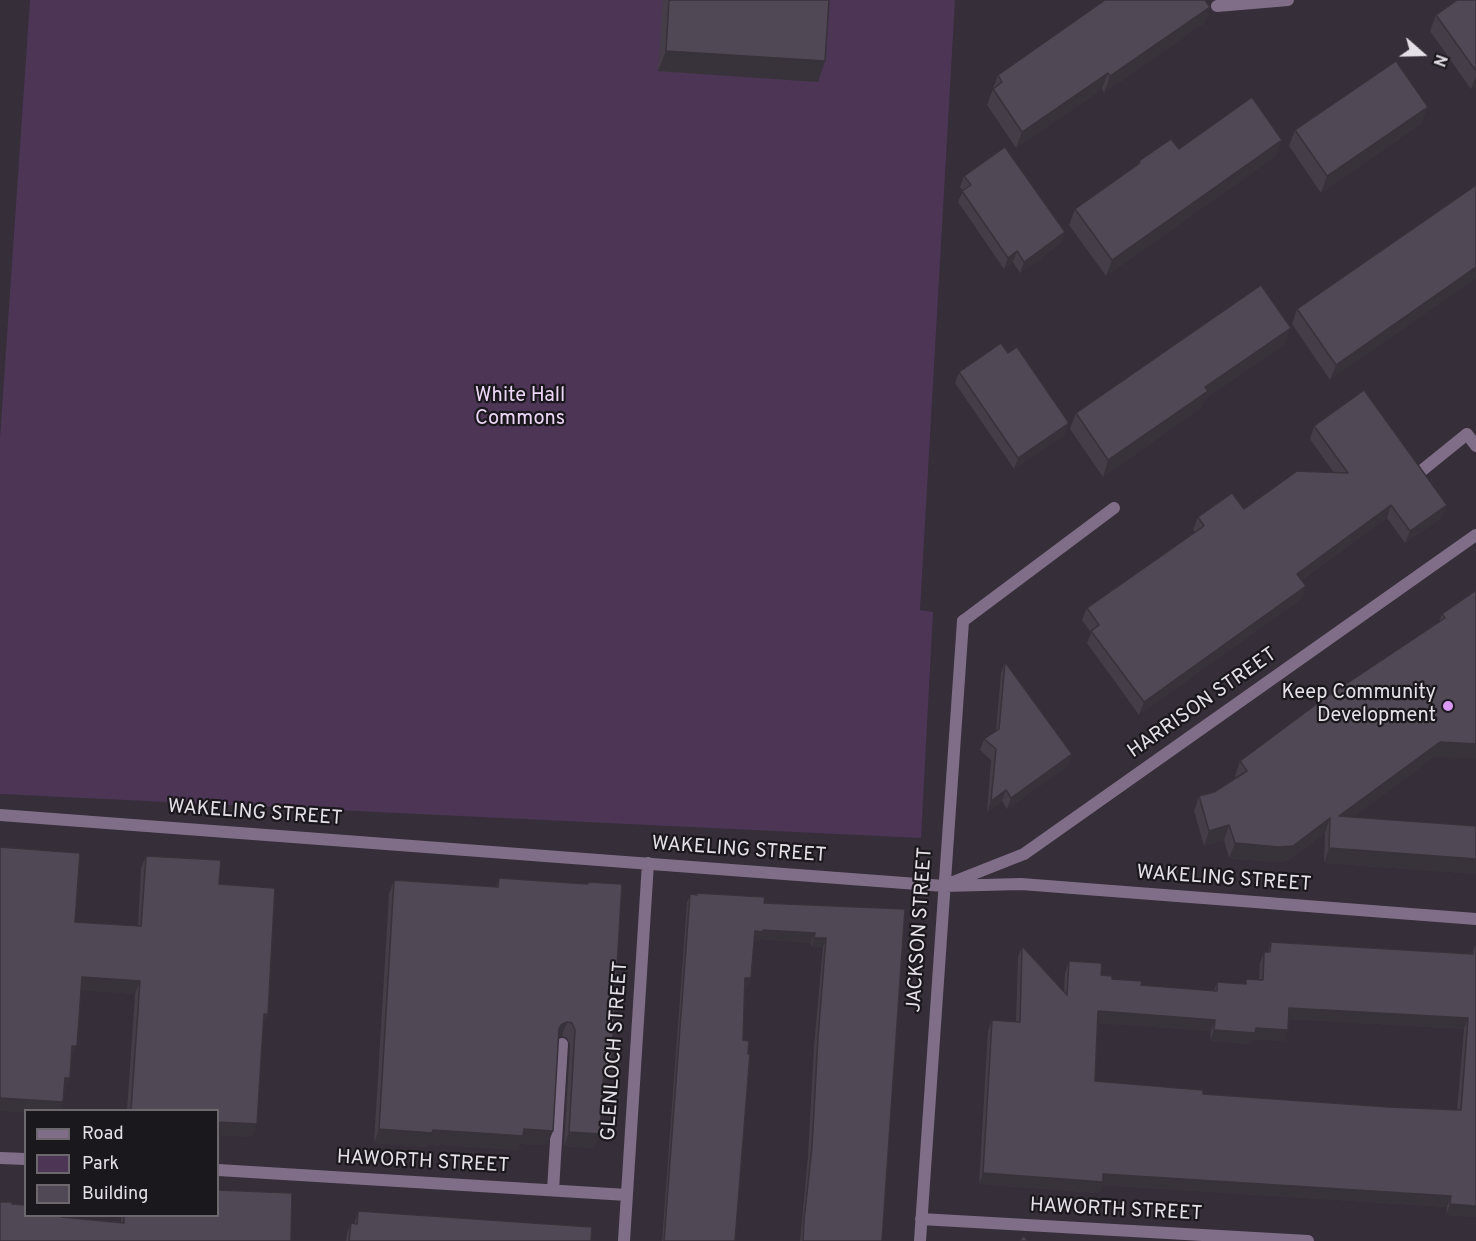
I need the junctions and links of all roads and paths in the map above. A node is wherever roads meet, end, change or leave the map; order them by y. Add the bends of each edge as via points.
1 (1288, 0) edge
2 (1217, 6) dead end
3 (1476, 446) edge
4 (1420, 472) edge
5 (1114, 508) dead end
6 (1476, 535) edge
7 (0, 815) edge
8 (648, 863) junction
9 (944, 886) junction
10 (1476, 919) edge
11 (562, 1044) edge
12 (0, 1158) edge
13 (24, 1159) edge
14 (219, 1170) edge
15 (553, 1190) junction
16 (627, 1195) junction
17 (921, 1219) junction
18 (624, 1241) edge
19 (920, 1241) edge
20 (1308, 1241) edge

1 - 2 street
3 - 4 street via 1467,434
5 - 9 street, JACKSON STREET via 963,621
6 - 9 street, HARRISON STREET via 1023,854
7 - 8 street, WAKELING STREET
8 - 9 street, WAKELING STREET
8 - 16 street, GLENLOCH STREET
9 - 10 street, WAKELING STREET via 1021,884
9 - 17 street, JACKSON STREET
11 - 15 street
12 - 13 street
14 - 15 street, HAWORTH STREET
15 - 16 street, HAWORTH STREET
16 - 18 street, GLENLOCH STREET
17 - 19 street, JACKSON STREET
17 - 20 street, HAWORTH STREET

